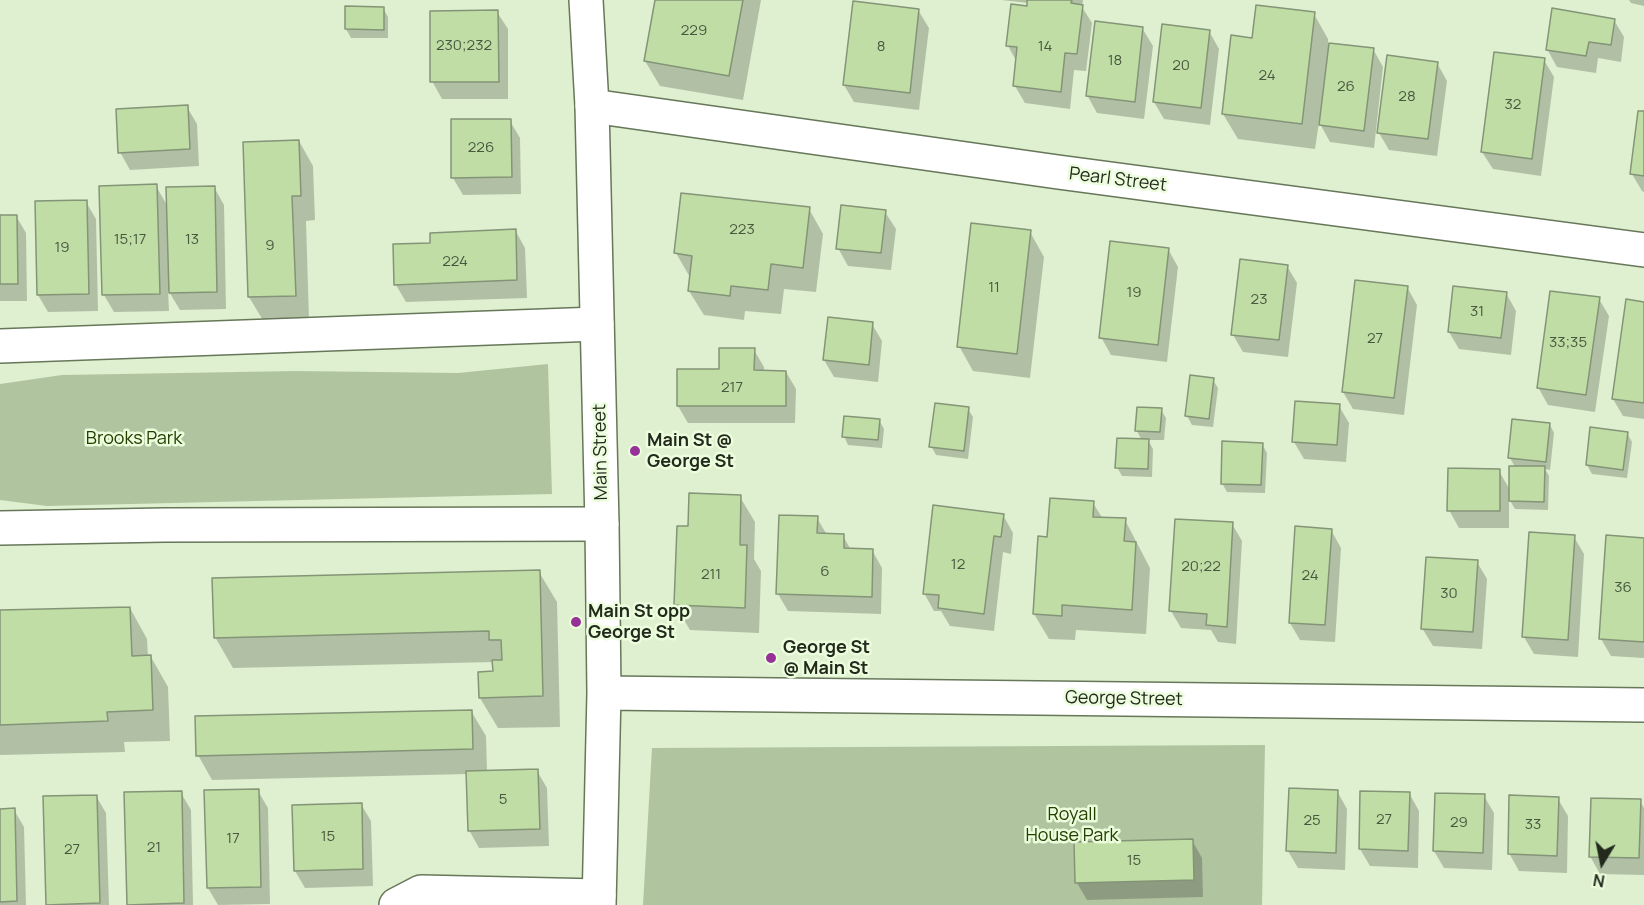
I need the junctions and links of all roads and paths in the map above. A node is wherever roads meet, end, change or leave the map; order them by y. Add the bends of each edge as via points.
1 (586, 0) edge
2 (592, 106) junction
3 (1644, 250) edge
4 (597, 324) junction
5 (0, 346) edge
6 (602, 524) junction
7 (0, 528) edge
8 (604, 693) junction
9 (1644, 705) edge
10 (599, 900) edge
11 (396, 905) edge

1 - 2 street, Main Street
2 - 3 street, Pearl Street
2 - 4 street, Main Street
4 - 5 street
4 - 6 street, Main Street
6 - 7 street
6 - 8 street, Main Street
8 - 9 street, George Street
8 - 10 street, Main Street
10 - 11 street via 421,892

